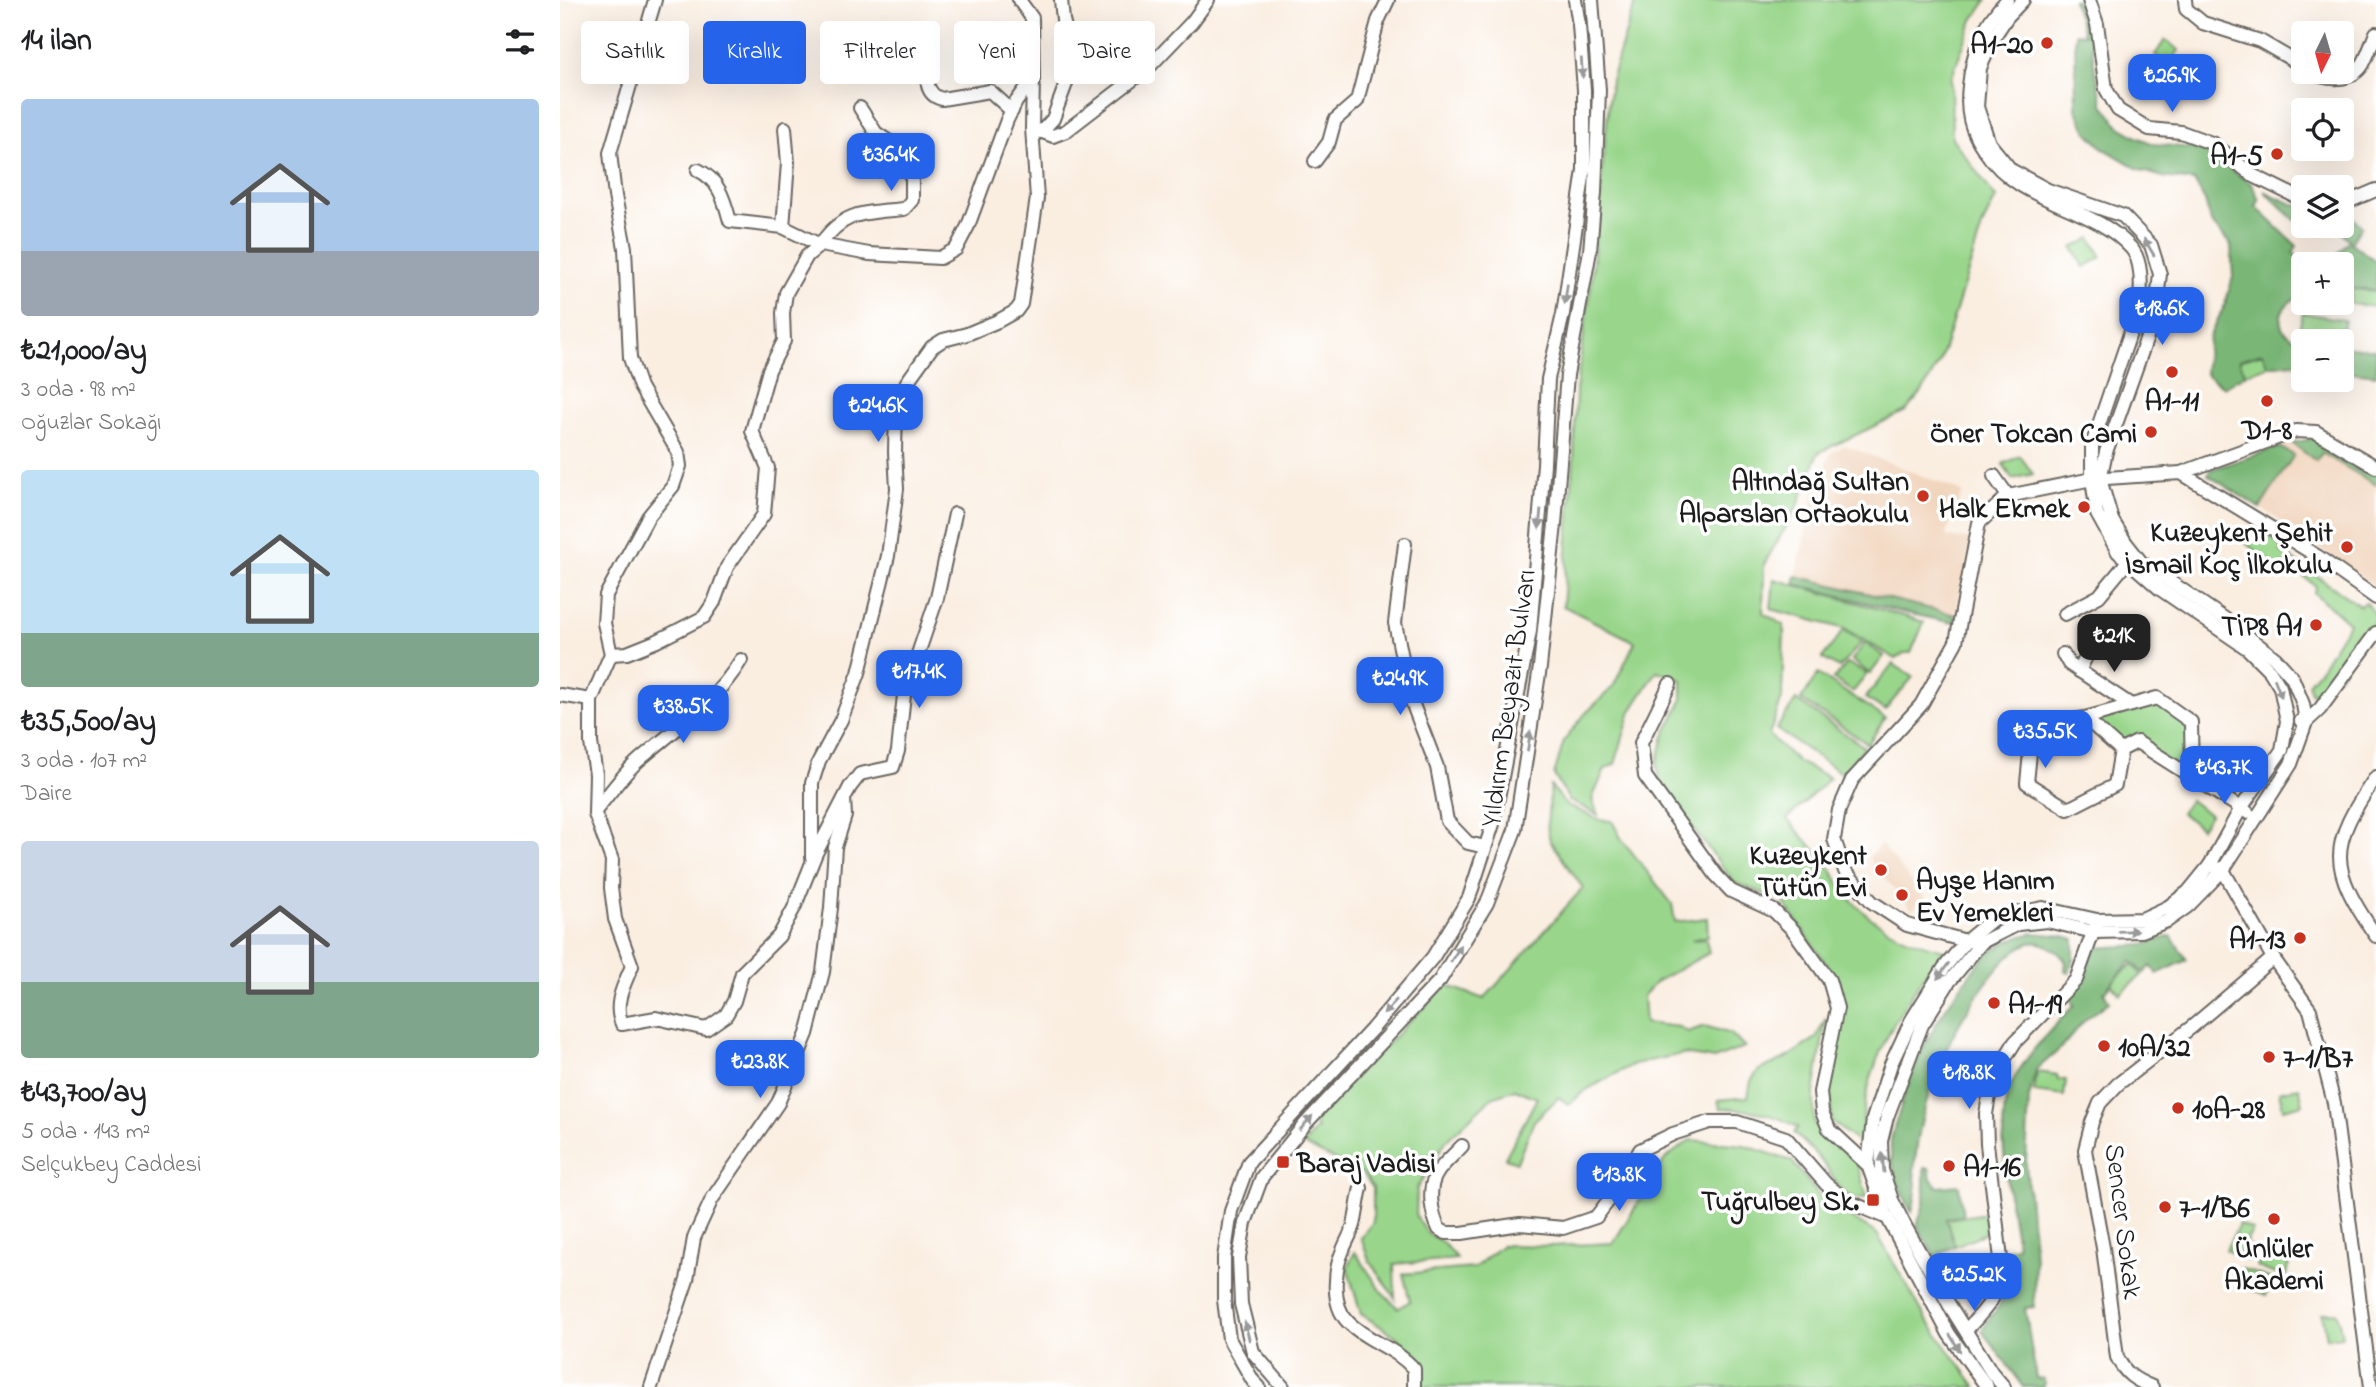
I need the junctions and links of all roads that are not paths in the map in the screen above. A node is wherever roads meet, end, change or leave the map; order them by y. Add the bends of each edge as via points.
1 (655, 0) edge
2 (1019, 0) edge
3 (1061, 0) edge
4 (1208, 0) edge
5 (1388, 0) edge
6 (1575, 0) edge
7 (1592, 0) edge
8 (2007, 0) edge
9 (2023, 0) edge
10 (2089, 0) edge
11 (2185, 0) edge
12 (1032, 21) edge
13 (2376, 33) edge
14 (2291, 59) edge
15 (2354, 72) edge
16 (928, 84) edge
17 (1030, 84) edge
18 (1033, 84) edge
19 (860, 107) dead end
20 (1012, 111) junction
21 (785, 128) dead end
22 (1037, 130) junction
23 (1315, 161) dead end
24 (698, 170) dead end
25 (2376, 190) edge
26 (2291, 194) edge
27 (2354, 199) edge
28 (783, 227) junction
29 (820, 245) junction
30 (2116, 377) junction
31 (2131, 381) junction
32 (2376, 467) edge
33 (2181, 473) junction
34 (1994, 476) dead end
35 (2096, 479) junction
36 (2008, 496) junction
37 (955, 514) dead end
38 (1405, 544) dead end
39 (2131, 557) junction
40 (2376, 598) edge
41 (2065, 614) dead end
42 (2376, 633) edge
43 (611, 654) junction
44 (2063, 654) dead end
45 (2087, 655) dead end
46 (741, 660) dead end
47 (2079, 671) junction
48 (1670, 684) dead end
49 (560, 695) edge
50 (591, 700) junction
51 (2131, 705) junction
52 (2085, 718) junction
53 (2287, 721) junction
54 (2306, 722) junction
55 (2121, 750) junction
56 (2192, 777) junction
57 (2376, 777) edge
58 (844, 798) junction
59 (2241, 808) junction
60 (596, 810) junction
61 (2256, 818) junction
62 (1485, 847) junction
63 (812, 863) junction
64 (2210, 864) junction
65 (2223, 870) junction
66 (2095, 926) junction
67 (2376, 936) edge
68 (1966, 941) junction
69 (1982, 942) junction
70 (2273, 958) junction
71 (1462, 1146) dead end
72 (1868, 1165) junction
73 (1360, 1188) dead end
74 (1888, 1218) junction
75 (1900, 1229) junction
76 (1966, 1330) junction
77 (651, 1387) edge
78 (1259, 1387) edge
79 (1283, 1387) edge
80 (1414, 1387) edge
81 (1987, 1387) edge
82 (2004, 1387) edge
83 (2152, 1387) edge
84 (2371, 1387) edge

1 - 43 street via 610,153 625,248 631,358 640,387 678,452 680,466 673,486 648,517 606,595 604,623
2 - 12 street
3 - 22 street via 1071,70 1053,119
4 - 22 street via 1148,68 1066,131 1053,136
5 - 23 street via 1357,101 1335,120 1329,142
6 -> 62 street, Yıldırım Beyazıt Bulvarı via 1584,90 1584,170 1549,379 1530,631
79 -> 7 street, Yıldırım Beyazıt Bulvarı via 1253,1352 1241,1304 1239,1257 1245,1223 1262,1177 1306,1123 1440,980 1487,903 1515,830 1540,667 1567,375 1590,251 1599,90
8 - 30 street via 1982,33 1975,51 1968,121 1992,163 2014,182 2109,229 2133,250 2142,281 2140,304
31 -> 9 street via 2155,315 2160,274 2151,245 2123,216 2048,191 2011,170 1989,143 1977,107 1982,65 1995,35
10 - 26 street via 2106,89 2119,110 2149,129 2181,132 2214,144 2252,175
11 - 14 street via 2186,9 2203,23 2260,41
13 - 15 street via 2362,67
16 - 20 street via 930,93 942,99 990,91
17 - 20 street
18 - 22 street
19 - 29 street via 876,133 900,149 912,179 912,200 904,209 844,219
20 - 29 street via 956,249 940,258 869,254
21 - 28 street via 788,163
22 - 63 street via 1037,198 1021,304 998,321 932,347 896,407 897,489 888,556 859,673 812,783
24 - 28 street via 710,176 724,197 730,221
25 - 27 street
28 - 29 street
29 - 43 street via 807,256 786,293 784,341 769,369 752,430 768,468 764,514 727,567 704,617 627,653
30 - 31 street
30 - 35 street via 2092,445
31 - 35 street
32 - 33 street via 2316,432 2296,431
33 - 35 street
33 - 40 street via 2317,556
34 - 36 street
35 - 36 street
35 - 39 street
36 - 68 street via 1979,523 1956,642 1921,705 1852,780 1839,810 1834,839 1845,872 1872,902 1907,925
37 - 58 street via 937,598 904,695 893,767 860,774
38 - 62 street via 1395,623 1410,696 1437,767 1447,821 1468,843
39 - 41 street via 2099,596
39 -> 53 street via 2160,589 2248,649 2270,671 2280,687
39 - 54 street via 2276,659 2292,677
42 - 54 street
43 - 50 street
44 - 47 street
45 - 47 street
46 - 60 street via 725,683 637,762
47 - 51 street
48 - 72 street via 1641,743 1645,776 1716,875 1731,891 1774,911 1829,980 1837,1008 1820,1092 1822,1112 1829,1129
49 - 50 street
50 - 60 street
51 - 52 street
51 - 56 street via 2157,698 2191,722
52 - 55 street
52 - 55 street via 2068,721 2031,743 2027,783 2068,809 2115,785
53 - 54 street
53 - 59 street via 2282,750
54 - 61 street via 2291,764
55 - 56 street via 2137,742
56 - 59 street
57 - 67 street via 2345,827 2340,860 2352,901
58 - 63 street
58 - 77 street via 823,972 807,1034 778,1103 712,1199 694,1238 687,1280
59 - 61 street
59 - 64 street
60 - 63 street via 612,860 615,919 632,966 619,998 622,1024 656,1018 706,1029 726,1015 742,973 779,936
61 - 65 street
62 -> 78 street, Yıldırım Beyazıt Bulvarı via 1469,898 1433,957 1249,1162 1230,1211 1224,1300 1230,1339
64 - 65 street
64 - 66 street via 2188,892 2168,907 2142,919
66 -> 65 street via 2142,931 2167,921
65 - 70 street
66 - 68 street via 2043,908 1994,918
66 - 69 street via 2018,924
66 - 76 street via 2076,980 2015,1042 1995,1074 1986,1114 2001,1283 1987,1308
68 - 69 street
68 -> 72 street via 1925,995 1891,1064 1873,1119
75 -> 69 street via 1882,1170 1881,1141 1887,1116 1922,1025
70 - 83 street, Sencer Sokak via 2118,1084 2100,1103 2091,1122 2085,1150 2117,1357 2123,1370
70 - 84 street via 2310,1010 2334,1103
71 - 74 street via 1435,1175 1432,1189 1432,1216 1446,1233 1520,1224 1563,1227 1596,1217 1640,1150 1710,1122 1738,1122 1786,1138 1847,1201
72 - 74 street
73 - 80 street via 1354,1226 1339,1263 1338,1301 1346,1321 1402,1355 1414,1368
74 - 75 street
75 - 76 street
75 -> 81 street via 1949,1334
76 - 82 street

